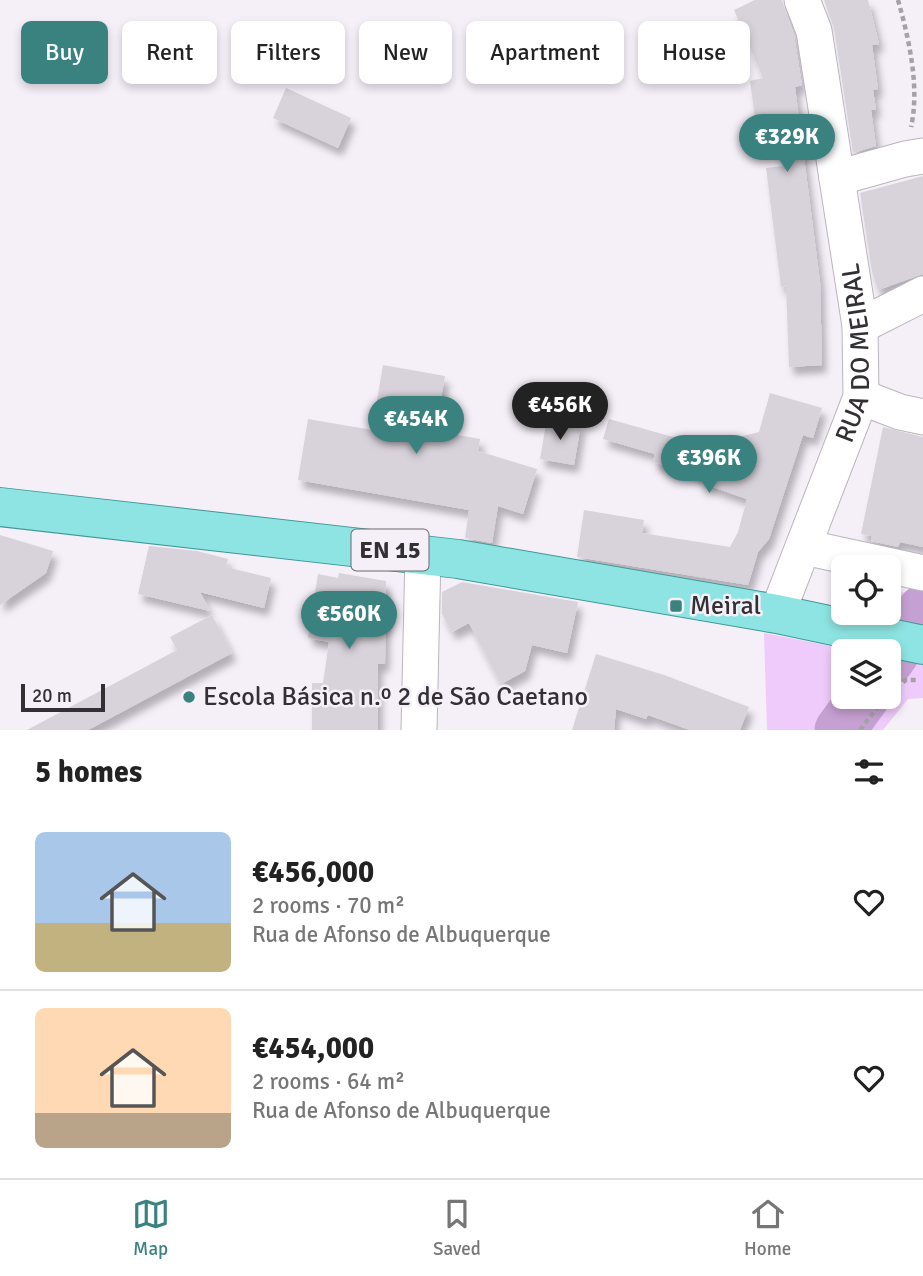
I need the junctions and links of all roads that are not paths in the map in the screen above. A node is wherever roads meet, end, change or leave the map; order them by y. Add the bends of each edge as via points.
1 (802, 0) edge
2 (914, 157) edge
3 (837, 178) junction
4 (923, 294) edge
5 (860, 326) junction
6 (861, 397) junction
7 (923, 404) edge
8 (923, 417) edge
9 (0, 507) edge
10 (804, 547) junction
11 (423, 554) junction
12 (831, 555) edge
13 (901, 569) edge
14 (923, 573) edge
15 (777, 614) junction
16 (923, 645) edge
17 (419, 730) edge

1 - 3 street, RUA DO MEIRAL via 814,32
2 - 3 street
3 - 5 street, RUA DO MEIRAL
4 - 5 street
5 - 6 street, RUA DO MEIRAL
6 - 7 street
6 - 8 street
6 - 10 street, RUA DO MEIRAL
9 - 11 main road, EN 15
10 - 12 street
10 - 15 street, RUA DO MEIRAL
11 - 15 main road, EN 15
11 - 17 street
13 - 14 street
15 - 16 main road, EN 15

